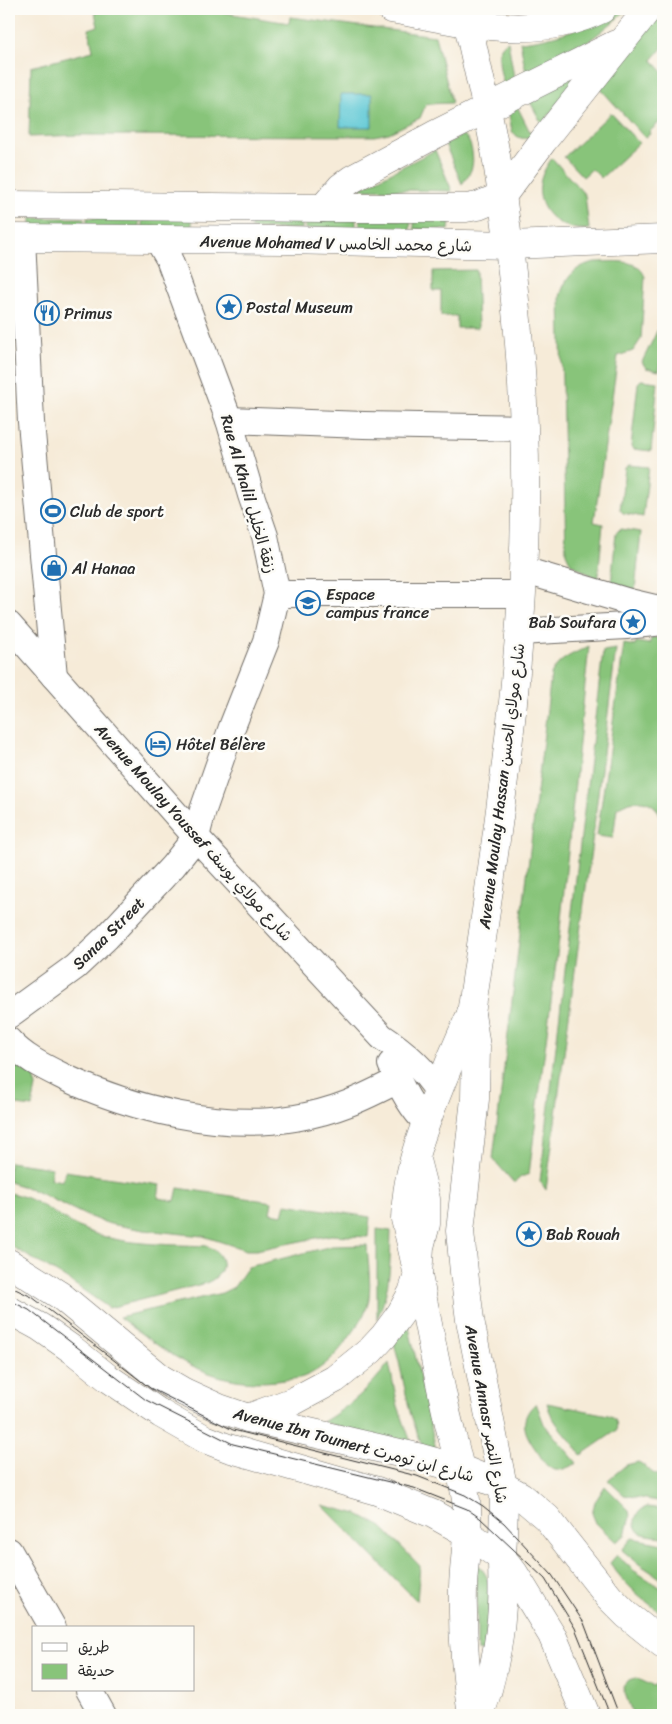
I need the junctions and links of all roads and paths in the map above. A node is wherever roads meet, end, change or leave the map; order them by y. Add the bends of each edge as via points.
1 (391, 9) edge
2 (602, 9) edge
3 (648, 9) edge
4 (466, 16) edge
5 (622, 41) junction
6 (486, 109) junction
7 (502, 196) junction
8 (9, 204) edge
9 (323, 208) junction
10 (15, 238) edge
11 (663, 239) edge
12 (158, 240) junction
13 (510, 246) junction
14 (229, 420) junction
15 (524, 428) junction
16 (522, 582) junction
17 (277, 594) junction
18 (663, 610) edge
19 (663, 622) edge
20 (9, 625) edge
21 (519, 632) junction
22 (54, 676) junction
23 (196, 838) junction
24 (471, 1014) junction
25 (9, 1015) edge
26 (382, 1037) junction
27 (9, 1041) edge
28 (398, 1080) junction
29 (438, 1091) junction
30 (426, 1122) junction
31 (460, 1230) joint
32 (9, 1263) edge
33 (418, 1275) junction
34 (9, 1310) edge
35 (470, 1320) junction
36 (248, 1418) junction
37 (461, 1469) junction
38 (503, 1486) junction
39 (467, 1532) junction
40 (9, 1551) edge
41 (502, 1558) junction
42 (52, 1626) edge
43 (663, 1644) edge
44 (89, 1692) edge
45 (103, 1715) edge
46 (472, 1715) edge
47 (480, 1715) edge
48 (586, 1715) edge

1 - 4 main road
2 - 4 main road via 562,23 526,28
3 - 5 main road
4 - 6 main road, Avenue Moulay Hassan شارع مولاي الحسن
5 - 6 main road
5 - 7 main road
6 - 7 main road, Avenue Moulay Hassan شارع مولاي الحسن
6 - 9 main road via 352,179
7 - 9 main road via 466,208
7 - 13 main road, Avenue Moulay Hassan شارع مولاي الحسن
8 - 9 main road
10 - 12 main road, Avenue Mohamed V شارع محمد الخامس
10 - 22 street
11 - 13 main road, Avenue Mohamed V شارع محمد الخامس
12 - 13 main road, Avenue Mohamed V شارع محمد الخامس
12 - 14 street, Rue Al Khalil زنقة الخليل
13 - 15 main road, Avenue Moulay Hassan شارع مولاي الحسن
14 - 15 street
14 - 17 street, Rue Al Khalil زنقة الخليل via 265,536
15 - 16 main road, Avenue Moulay Hassan شارع مولاي الحسن
16 - 17 street
16 - 18 street
16 - 21 main road, Avenue Moulay Hassan شارع مولاي الحسن
17 - 23 street, Rue Al Khalil زنقة الخليل via 266,641 229,736
19 - 21 street
20 - 22 street, Avenue Moulay Youssef شارع مولاي يوسف
21 - 24 main road, Avenue Moulay Hassan شارع مولاي الحسن
22 - 23 street, Avenue Moulay Youssef شارع مولاي يوسف
23 - 25 street, Sanaa Street via 107,938 75,967
23 - 26 street, Avenue Moulay Youssef شارع مولاي يوسف
24 - 29 main road, Avenue Moulay Hassan شارع مولاي الحسن
24 - 31 main road, Avenue Moulay Hassan شارع مولاي الحسن via 476,1047 475,1099
26 - 28 street, Avenue Moulay Youssef شارع مولاي يوسف
26 - 29 street, Avenue Moulay Youssef شارع مولاي يوسف via 405,1052
27 - 28 street via 26,1056 85,1087 153,1110 199,1118 263,1121 325,1112 346,1106
28 - 30 street, Avenue Moulay Youssef شارع مولاي يوسف
29 - 30 main road
29 - 35 main road via 454,1111 458,1123 451,1235 461,1300
30 - 33 main road via 405,1197 405,1220
31 - 35 main road, Avenue Annasr شارع النصر
32 - 36 main road, Avenue Ibn Toumert شارع ابن تومرت via 61,1296 160,1378 219,1408
33 - 36 main road via 401,1313 384,1336 354,1365 315,1391
33 - 37 main road via 443,1400
34 - 39 main road via 40,1327 137,1398 205,1439 377,1491
35 - 38 main road, Avenue Annasr شارع النصر
36 - 37 main road, Avenue Ibn Toumert شارع ابن تومرت
37 - 38 main road, Avenue Ibn Toumert شارع ابن تومرت
37 - 39 main road
38 - 41 main road, Avenue Annasr شارع النصر
38 - 43 main road, Avenue Ibn Toumert شارع ابن تومرت via 522,1496 547,1518 609,1597
39 - 41 main road
39 - 46 main road via 463,1622
40 - 42 street
41 - 47 main road, Avenue Annasr شارع النصر via 500,1632 494,1668
41 - 48 main road via 552,1634
44 - 45 street

